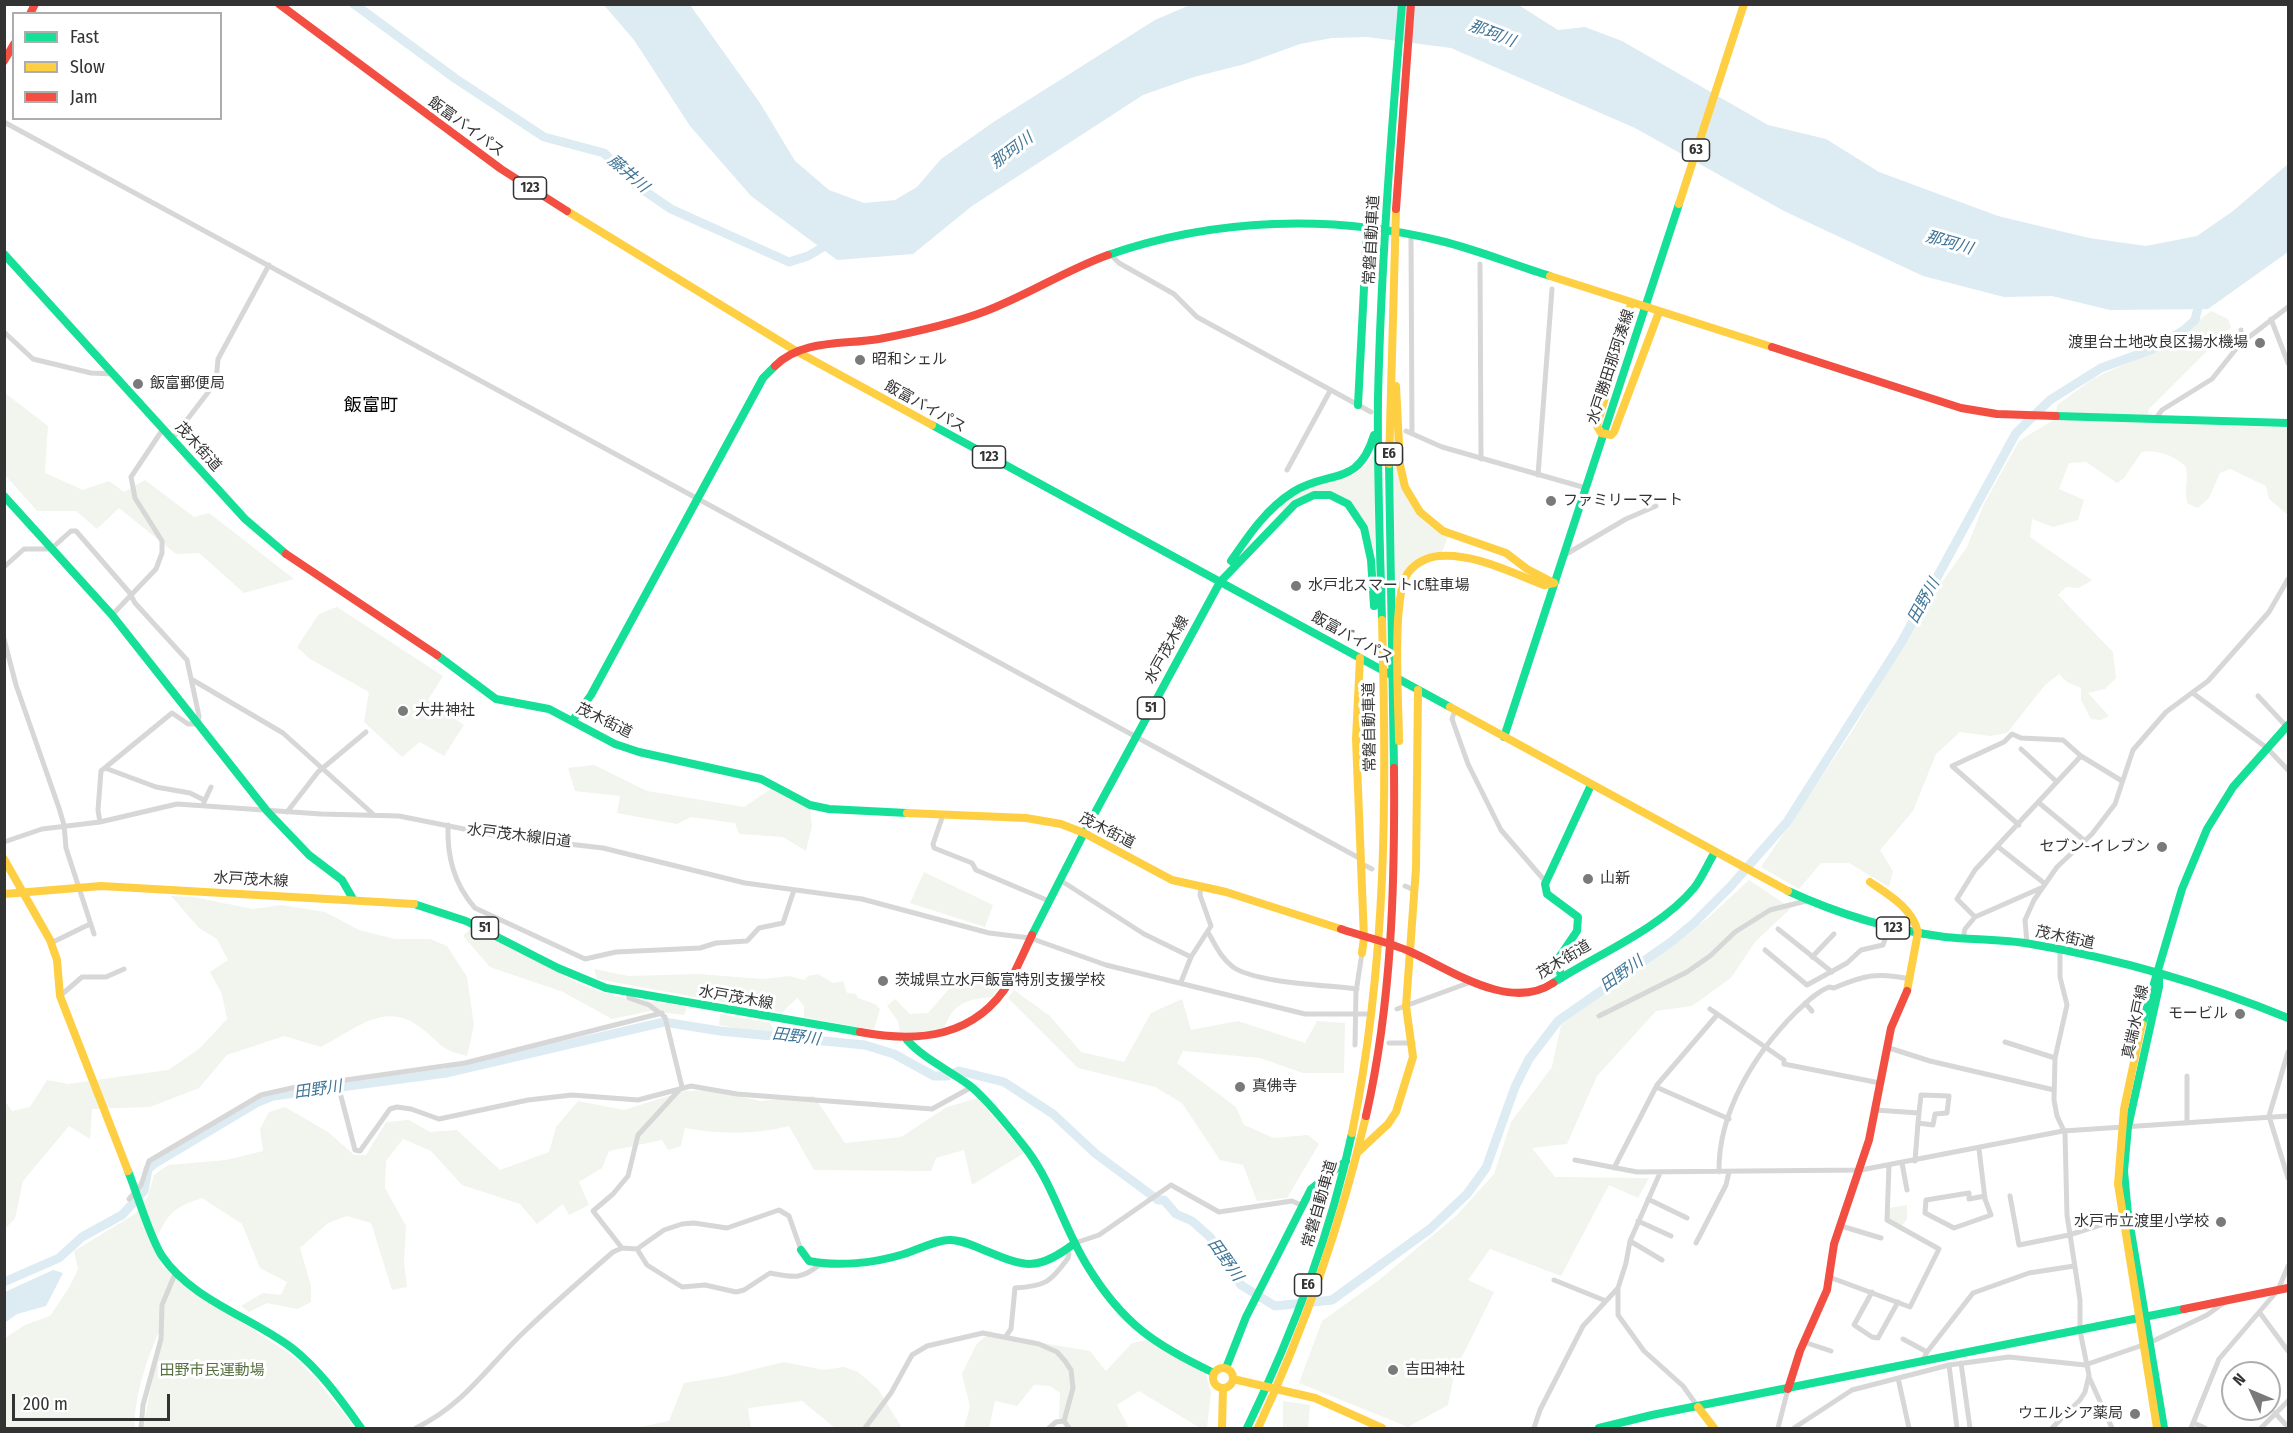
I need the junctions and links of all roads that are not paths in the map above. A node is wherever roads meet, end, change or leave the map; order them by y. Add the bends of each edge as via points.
1 (279, 4) edge
2 (1402, 4) edge
3 (1411, 4) edge
4 (1744, 4) edge
5 (12, 47) edge
6 (4, 61) edge
7 (4, 122) edge
8 (1367, 229) junction
9 (1410, 236) junction
10 (4, 254) edge
11 (1110, 254) junction
12 (1394, 257) junction
13 (1384, 262) junction
14 (1480, 264) dead end
15 (269, 265) junction
16 (1551, 289) dead end
17 (1631, 304) junction
18 (2289, 306) edge
19 (1659, 312) junction
20 (2271, 319) junction
21 (2241, 330) dead end
22 (4, 332) edge
23 (2240, 344) junction
24 (796, 351) junction
25 (2289, 363) edge
26 (113, 374) junction
27 (1330, 391) junction
28 (1358, 405) junction
29 (1371, 412) dead end
30 (2156, 418) junction
31 (2289, 423) edge
32 (164, 429) junction
33 (1406, 431) dead end
34 (1604, 434) junction
35 (1412, 435) junction
36 (173, 438) junction
37 (1481, 459) junction
38 (1287, 470) dead end
39 (1538, 475) junction
40 (1586, 488) junction
41 (4, 496) edge
42 (698, 499) junction
43 (1656, 506) dead end
44 (51, 549) junction
45 (1247, 552) junction
46 (1563, 556) junction
47 (4, 567) edge
48 (2289, 579) edge
49 (1220, 582) junction
50 (1554, 583) junction
51 (131, 598) junction
52 (1251, 598) junction
53 (112, 615) junction
54 (4, 639) edge
55 (1360, 658) junction
56 (1380, 661) junction
57 (191, 679) junction
58 (1418, 690) junction
59 (2194, 694) junction
60 (2258, 696) dead end
61 (1455, 710) junction
62 (572, 721) junction
63 (198, 724) junction
64 (2288, 726) edge
65 (366, 732) dead end
66 (1135, 736) junction
67 (1504, 737) junction
68 (2020, 748) dead end
69 (2266, 748) junction
70 (2081, 756) junction
71 (105, 768) junction
72 (322, 769) junction
73 (2289, 770) edge
74 (2122, 781) junction
75 (2057, 782) junction
76 (1591, 785) junction
77 (211, 787) dead end
78 (204, 802) junction
79 (2037, 802) junction
80 (269, 811) junction
81 (287, 812) junction
82 (373, 814) junction
83 (944, 814) junction
84 (100, 822) junction
85 (64, 825) junction
86 (448, 825) junction
87 (2019, 825) junction
88 (1084, 833) junction
89 (2085, 841) junction
90 (4, 842) edge
91 (1997, 846) junction
92 (1715, 852) junction
93 (4, 859) edge
94 (1362, 861) junction
95 (1372, 869) dead end
96 (1060, 880) junction
97 (1545, 881) junction
98 (1870, 882) dead end
99 (2042, 885) junction
100 (1405, 886) dead end
101 (79, 887) junction
102 (1201, 887) junction
103 (794, 890) junction
104 (1414, 890) junction
105 (22, 892) junction
106 (4, 894) edge
107 (353, 899) junction
108 (1050, 901) junction
109 (1808, 901) junction
110 (1975, 918) junction
111 (1390, 921) junction
112 (90, 924) junction
113 (1889, 928) junction
114 (1778, 929) dead end
115 (1918, 932) junction
116 (94, 934) dead end
117 (1209, 934) junction
118 (1834, 934) dead end
119 (1030, 938) junction
120 (1364, 938) junction
121 (1963, 938) junction
122 (51, 943) junction
123 (2026, 943) junction
124 (1765, 950) dead end
125 (2060, 950) junction
126 (1409, 951) junction
127 (1362, 953) joint
128 (1191, 957) junction
129 (1812, 957) junction
130 (124, 969) dead end
131 (1832, 972) junction
132 (2158, 973) junction
133 (1561, 978) junction
134 (1910, 979) junction
135 (1181, 982) junction
136 (1471, 982) junction
137 (1357, 989) junction
138 (628, 993) junction
139 (60, 996) junction
140 (1805, 1003) junction
141 (1406, 1006) junction
142 (1397, 1009) dead end
143 (1710, 1009) dead end
144 (1812, 1011) dead end
145 (1366, 1014) dead end
146 (1355, 1015) junction
147 (1717, 1015) junction
148 (1599, 1016) dead end
149 (665, 1018) junction
150 (2289, 1018) edge
151 (907, 1040) junction
152 (2005, 1042) dead end
153 (1389, 1043) dead end
154 (1413, 1043) junction
155 (1355, 1045) dead end
156 (1767, 1046) junction
157 (1886, 1047) junction
158 (2289, 1052) edge
159 (2055, 1058) junction
160 (2187, 1077) dead end
161 (1880, 1083) junction
162 (338, 1085) junction
163 (682, 1087) junction
164 (972, 1087) junction
165 (1656, 1087) junction
166 (2054, 1090) junction
167 (1875, 1110) junction
168 (1919, 1113) junction
169 (2269, 1116) junction
170 (2289, 1116) edge
171 (1729, 1119) junction
172 (2187, 1123) junction
173 (1918, 1124) junction
174 (2125, 1127) junction
175 (2063, 1131) junction
176 (1979, 1149) junction
177 (1575, 1160) dead end
178 (1915, 1161) junction
179 (1902, 1163) junction
180 (1889, 1166) junction
181 (1614, 1168) junction
182 (1861, 1170) junction
183 (1719, 1172) junction
184 (1729, 1172) junction
185 (1660, 1173) junction
186 (2289, 1178) edge
187 (1907, 1190) dead end
188 (1985, 1196) junction
189 (2010, 1196) dead end
190 (129, 1199) dead end
191 (1648, 1199) junction
192 (1303, 1206) junction
193 (1687, 1218) dead end
194 (2122, 1218) junction
195 (1638, 1221) junction
196 (1840, 1226) junction
197 (2069, 1235) junction
198 (1671, 1236) dead end
199 (1881, 1238) dead end
200 (1630, 1241) junction
201 (1075, 1243) junction
202 (1696, 1243) dead end
203 (622, 1248) junction
204 (637, 1249) junction
205 (801, 1250) joint
206 (1065, 1250) junction
207 (1662, 1260) dead end
208 (819, 1265) junction
209 (2074, 1266) junction
210 (2289, 1266) edge
211 (175, 1274) junction
212 (1829, 1277) junction
213 (1554, 1280) dead end
214 (1618, 1288) junction
215 (2289, 1288) edge
216 (2278, 1290) junction
217 (1872, 1292) junction
218 (1606, 1301) junction
219 (2227, 1301) junction
220 (1898, 1302) junction
221 (2260, 1313) junction
222 (2142, 1318) junction
223 (2080, 1331) junction
224 (1006, 1336) junction
225 (1903, 1339) dead end
226 (1804, 1342) junction
227 (2146, 1343) junction
228 (1831, 1351) dead end
229 (2289, 1351) edge
230 (1927, 1352) junction
231 (1922, 1362) junction
232 (1961, 1364) junction
233 (1948, 1365) junction
234 (2085, 1365) junction
235 (1226, 1368) junction
236 (1214, 1373) junction
237 (2089, 1376) junction
238 (1898, 1378) junction
239 (1233, 1379) junction
240 (1223, 1388) junction
241 (1788, 1389) junction
242 (1698, 1407) junction
243 (1065, 1421) junction
244 (2193, 1426) edge
245 (141, 1428) edge
246 (361, 1428) edge
247 (416, 1428) edge
248 (865, 1428) edge
249 (1049, 1428) edge
250 (1069, 1428) edge
251 (1222, 1428) edge
252 (1247, 1428) edge
253 (1258, 1428) edge
254 (1382, 1428) edge
255 (1534, 1428) edge
256 (1599, 1428) edge
257 (1714, 1428) edge
258 (1778, 1428) edge
259 (1794, 1428) edge
260 (1909, 1428) edge
261 (1956, 1428) edge
262 (1970, 1428) edge
263 (2052, 1428) edge
264 (2112, 1428) edge
265 (2157, 1428) edge
266 (2164, 1428) edge
267 (2205, 1428) edge

1 - 24 main road, 飯富バイパス / 123 via 501,169
2 - 13 main road, 常磐自動車道 / E6
3 - 12 main road, 常磐自動車道 / E6
4 - 34 main road, 水戸勝田那珂湊線 / 63
5 - 6 main road
7 - 15 street
8 - 9 main road
8 - 11 main road via 1300,223 1232,226 1181,234
8 - 28 main road
9 - 17 main road via 1480,252
9 - 35 street
10 - 26 main road, 茂木街道
11 - 24 main road via 988,310 944,325
11 - 27 street via 1174,294 1197,317
12 - 50 main road via 1399,447 1409,496 1426,519 1443,531 1506,553
12 - 111 main road, 常磐自動車道 / E6 via 1389,452 1394,833
13 - 49 main road via 1378,307 1374,435 1369,453 1356,470 1298,489 1275,506 1254,526
13 - 56 main road, 常磐自動車道 / E6 via 1378,453
14 - 37 street
15 - 36 street via 218,359 216,382
15 - 42 street
16 - 39 street
17 - 19 main road
17 - 34 main road via 1597,426
18 - 20 street
19 - 30 main road via 1961,408 1997,414
19 - 34 main road via 1614,432
20 - 23 street
20 - 25 street
21 - 23 street
22 - 26 street via 33,359 91,373
23 - 30 street via 2212,379 2162,410
24 - 42 main road via 763,378
24 - 49 main road, 飯富バイパス / 123
26 - 32 main road, 茂木街道
27 - 28 street
27 - 38 street
28 - 29 street
30 - 31 main road
32 - 36 main road, 茂木街道
32 - 51 street via 131,477 135,498 162,541 156,569
33 - 35 street
34 - 40 main road, 水戸勝田那珂湊線 / 63
35 - 37 street
36 - 62 main road, 茂木街道 via 245,519 286,555 434,653 490,696 549,709
37 - 39 street
39 - 40 street
40 - 46 main road, 水戸勝田那珂湊線 / 63
41 - 44 main road
42 - 62 main road via 591,694
42 - 66 street
43 - 46 street
44 - 47 street via 24,549
44 - 51 street via 76,531
44 - 53 main road
45 - 49 main road
45 - 52 main road via 1235,576 1237,585
45 - 56 main road via 1306,497 1331,495 1350,506 1359,518 1367,543
46 - 50 main road, 水戸勝田那珂湊線 / 63
48 - 59 street via 2269,612
49 - 52 main road, 飯富バイパス / 123
49 - 66 main road, 水戸茂木線 / 51
50 - 67 main road, 水戸勝田那珂湊線 / 63
50 - 111 main road via 1544,585 1448,555 1423,559 1408,572 1401,587 1397,874
51 - 53 street
51 - 57 street via 187,660
52 - 55 main road, 飯富バイパス / 123
53 - 63 main road
54 - 85 street
55 - 58 main road, 飯富バイパス / 123
55 - 94 main road via 1356,739
56 - 252 main road, 常磐自動車道 / E6 via 1384,830 1380,950 1368,1055 1353,1135 1317,1261 1291,1333
57 - 63 street
57 - 72 street via 283,733
58 - 61 main road, 飯富バイパス / 123
58 - 104 main road
59 - 69 street
59 - 74 street via 2166,712 2143,738 2129,758
60 - 64 street
61 - 67 main road, 飯富バイパス / 123
61 - 97 street via 1452,719 1468,764 1501,830
62 - 83 main road, 茂木街道 via 626,748 761,778 819,807
63 - 71 street via 188,724 172,713
63 - 80 main road
64 - 69 main road, 真端水戸線
65 - 72 street
66 - 88 main road, 水戸茂木線 / 51
66 - 94 street
67 - 76 main road, 飯富バイパス / 123
68 - 75 street
69 - 73 street
69 - 132 main road, 真端水戸線 via 2236,782 2204,834
70 - 74 street
70 - 75 street
70 - 87 street via 2063,740 2012,735 1952,766
71 - 78 street via 156,787 190,793
71 - 84 street via 100,781
72 - 81 street
72 - 82 street
74 - 89 street via 2115,804
75 - 79 street
76 - 92 main road, 飯富バイパス / 123
76 - 97 main road
77 - 78 street
78 - 80 street, 水戸茂木線旧道
78 - 84 street, 水戸茂木線旧道 via 170,805
79 - 87 street
79 - 89 street
80 - 81 street, 水戸茂木線旧道
80 - 107 main road via 301,848 349,886
81 - 82 street, 水戸茂木線旧道
82 - 86 street, 水戸茂木線旧道
83 - 88 main road, 茂木街道 via 1042,820
83 - 108 street via 934,848
84 - 85 street, 水戸茂木線旧道
85 - 90 street, 水戸茂木線旧道 via 27,832
85 - 101 street via 66,848
86 - 103 street, 水戸茂木線旧道 via 499,836 603,848 725,880
86 - 103 street via 450,862 463,894 475,908 585,959 616,952 688,949 747,941 759,928 783,923
87 - 91 street
88 - 96 main road, 水戸茂木線 / 51
88 - 102 main road, 茂木街道 via 1172,880
89 - 99 street via 2065,857
91 - 99 street
91 - 110 street via 1957,899
92 - 109 main road, 茂木街道 / 123
92 - 133 main road, 茂木街道 via 1694,888 1647,929
93 - 105 main road
94 - 95 street
94 - 120 main road
96 - 108 main road, 水戸茂木線 / 51
96 - 128 street via 1144,934
97 - 133 main road via 1547,894 1579,921 1558,959 1557,972
98 - 115 main road via 1913,918
99 - 110 street
99 - 123 street via 2025,920
100 - 104 street
101 - 105 main road, 水戸茂木線 / 51
101 - 107 main road, 水戸茂木線 / 51
101 - 112 street
102 - 117 street via 1200,895 1211,920
102 - 120 main road, 茂木街道
103 - 119 street, 水戸茂木線旧道 via 862,899 989,933
104 - 126 main road
105 - 106 main road, 水戸茂木線 / 51
105 - 122 main road
107 - 138 main road, 水戸茂木線 / 51 via 402,902 449,912 570,975
108 - 119 main road, 水戸茂木線 / 51
109 - 113 main road, 茂木街道 / 123
109 - 148 street via 1770,910 1735,932 1687,972
110 - 121 street via 1965,928
111 - 253 main road, 常磐自動車道 / E6 via 1377,1056 1362,1137 1327,1264
112 - 116 street
112 - 122 street
113 - 115 main road, 茂木街道 / 123
113 - 131 street via 1883,945 1861,950
114 - 129 street
115 - 121 main road, 茂木街道 / 123
115 - 134 main road
117 - 128 street
117 - 137 street via 1222,957 1234,968 1256,978
118 - 129 street
119 - 135 street, 水戸茂木線旧道 via 1106,964
119 - 151 main road, 水戸茂木線 / 51 via 1009,982 988,1009 949,1032
120 - 126 main road, 茂木街道
120 - 127 main road
121 - 123 main road, 茂木街道 / 123
122 - 139 main road via 57,960
123 - 125 main road, 茂木街道 / 123
124 - 131 street via 1807,985
125 - 132 main road, 茂木街道 / 123
125 - 159 street via 2060,977 2067,1005
126 - 136 main road, 茂木街道
126 - 141 main road
127 - 137 street
128 - 135 street
129 - 131 street
130 - 139 street via 106,977 82,977
132 - 150 main road, 茂木街道 / 123 via 2247,1000
132 - 174 main road, 真端水戸線 via 2159,987
133 - 136 main road, 茂木街道 via 1529,993 1504,992
134 - 140 street via 1883,973 1856,978 1823,990
134 - 157 main road
135 - 146 street, 水戸茂木線旧道 via 1305,1014
136 - 141 street
137 - 146 street
138 - 149 street via 629,998
138 - 151 main road, 水戸茂木線 / 51
139 - 211 main road via 161,1255
140 - 144 street
140 - 156 street
141 - 142 street
141 - 154 main road
143 - 147 street
145 - 146 street, 水戸茂木線旧道
146 - 155 street
147 - 156 street
147 - 165 street
149 - 162 street via 465,1063
149 - 163 street
151 - 164 main road
152 - 159 street
153 - 154 street
154 - 192 main road via 1412,1066 1396,1112 1379,1133 1311,1189
156 - 161 street via 1784,1064
156 - 171 street via 1743,1081
157 - 161 main road
157 - 166 street
158 - 169 street
159 - 166 street
160 - 172 street
161 - 167 main road
162 - 163 street via 355,1150 360,1151 390,1109 397,1107 439,1119 528,1100 572,1095 638,1100
162 - 190 street via 261,1095 238,1107 149,1161 141,1185
163 - 164 street via 932,1109
163 - 203 street via 638,1135 628,1176 593,1211
164 - 201 main road via 1027,1150 1053,1192
165 - 171 street
165 - 181 street
166 - 175 street
167 - 168 street
167 - 182 main road
168 - 173 street
168 - 173 street via 1921,1095 1949,1096 1947,1113 1935,1114 1933,1125
169 - 170 street
169 - 172 street
169 - 186 street
171 - 183 street via 1721,1144
172 - 174 street
173 - 178 street
174 - 175 street
174 - 194 main road, 真端水戸線 via 2117,1170
174 - 222 main road, 真端水戸線 via 2125,1188
175 - 176 street
175 - 197 street
176 - 178 street
176 - 188 street
177 - 181 street
178 - 179 street
179 - 180 street
179 - 187 street
180 - 182 street
180 - 220 street via 1887,1220 1939,1249 1910,1307
181 - 185 street
182 - 184 street
182 - 196 main road
183 - 184 street
183 - 185 street
184 - 202 street
185 - 191 street
188 - 188 street via 1991,1215 1954,1228 1925,1213 1926,1200 1969,1193 1969,1199
189 - 197 street via 2019,1245
191 - 193 street
191 - 195 street
192 - 201 street via 1292,1201 1219,1212 1171,1185 1099,1235
192 - 235 main road via 1249,1311
194 - 197 street
194 - 222 main road, 真端水戸線
195 - 198 street
195 - 200 street
196 - 199 street
196 - 212 main road
197 - 209 street
200 - 207 street
200 - 214 street
201 - 206 main road
201 - 236 main road via 1101,1287 1143,1333 1166,1350
203 - 204 street
203 - 247 street via 524,1332 478,1383 428,1423
204 - 205 street via 664,1230 682,1224 694,1222 727,1228 779,1210 789,1216
204 - 208 street via 647,1265 682,1287 705,1286 736,1292 770,1274 799,1277
205 - 208 main road via 809,1261
206 - 208 main road via 1046,1262 1024,1265 948,1240 891,1258
206 - 224 street via 1068,1258 1048,1282 1015,1288
209 - 223 street
209 - 230 street via 2029,1273 1972,1293
210 - 216 street
211 - 245 street via 162,1305 161,1339 143,1405
211 - 246 main road via 293,1349 335,1392
212 - 217 street
212 - 226 main road via 1823,1302
213 - 218 street
214 - 218 street
214 - 242 street via 1618,1316 1623,1324
215 - 216 main road
216 - 219 main road
216 - 221 street
217 - 220 street
217 - 220 street via 1854,1325 1872,1337 1878,1338
218 - 255 street via 1583,1326
219 - 222 main road
219 - 227 street via 2207,1315
221 - 229 street
221 - 244 street via 2218,1359
222 - 223 main road
222 - 227 main road, 真端水戸線
223 - 231 main road
223 - 234 street
224 - 243 street via 1049,1348 1065,1361 1071,1370 1073,1388
224 - 248 street via 983,1333 922,1348 908,1360 891,1393
225 - 230 street
226 - 228 street
226 - 241 main road
227 - 234 street
227 - 265 main road, 真端水戸線
227 - 266 main road, 真端水戸線
230 - 231 street
231 - 241 main road
232 - 233 street
232 - 234 street via 2009,1358
232 - 262 street
233 - 238 street
233 - 261 street
234 - 237 street
235 - 236 main road
235 - 239 main road
236 - 240 main road via 1215,1384
237 - 263 street via 2080,1400
237 - 264 street
238 - 259 street via 1852,1390
238 - 260 street
239 - 240 main road
239 - 254 main road via 1315,1398
240 - 251 main road
241 - 242 main road
241 - 258 street
242 - 256 main road
242 - 257 main road
243 - 249 street
243 - 250 street
244 - 267 street

